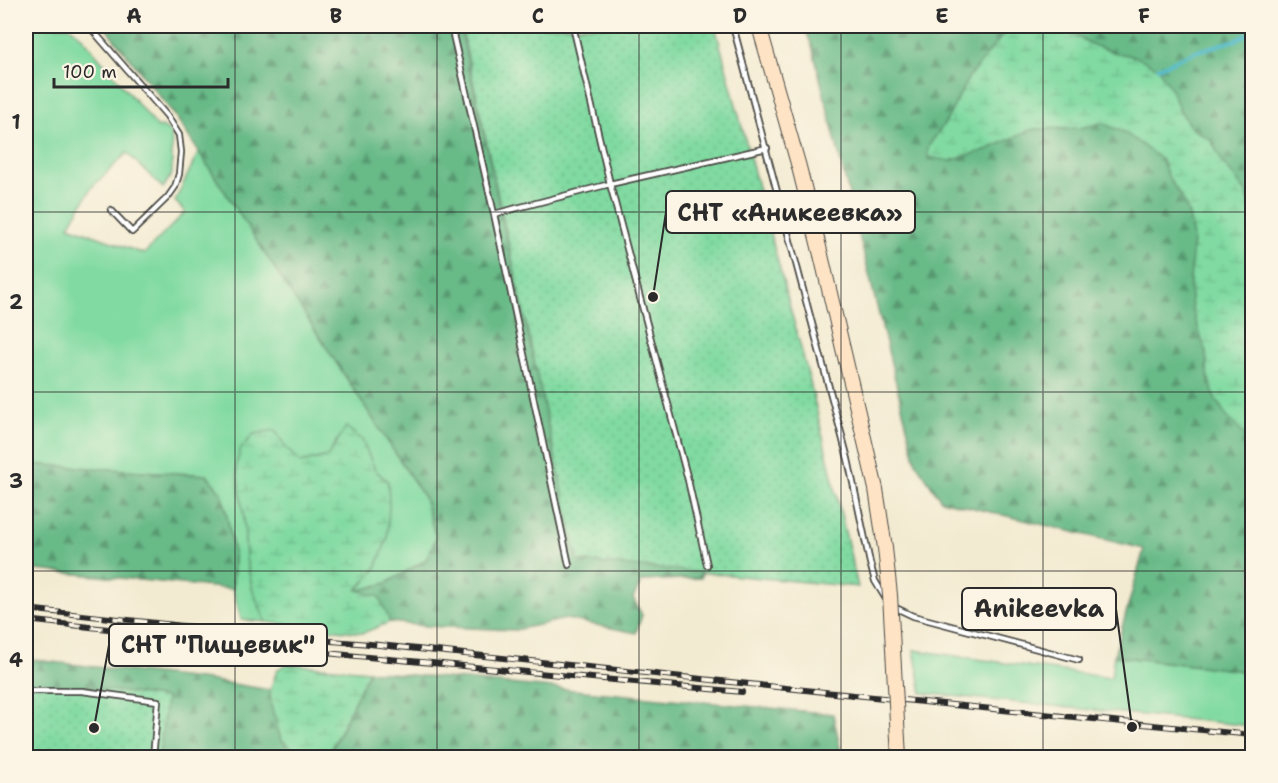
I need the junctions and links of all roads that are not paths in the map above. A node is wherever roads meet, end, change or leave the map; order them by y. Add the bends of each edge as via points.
1 (89, 26) edge
2 (451, 26) edge
3 (573, 26) edge
4 (733, 26) edge
5 (759, 26) edge
6 (766, 148) junction
7 (610, 184) junction
8 (111, 210) dead end
9 (494, 214) junction
10 (569, 565) dead end
11 (706, 565) dead end
12 (1079, 660) dead end
13 (26, 691) edge
14 (153, 758) edge
15 (899, 758) edge

1 - 8 lane via 179,135 179,174 168,197 132,232
2 - 9 lane
3 - 7 lane
4 - 6 lane
5 - 15 street, bridge via 799,167 876,489 890,595
6 - 7 lane
6 - 12 lane via 848,459 870,563 881,593 892,605 913,616
7 - 9 lane
7 - 11 lane via 688,480
9 - 10 lane
13 - 14 lane via 82,691 158,701

